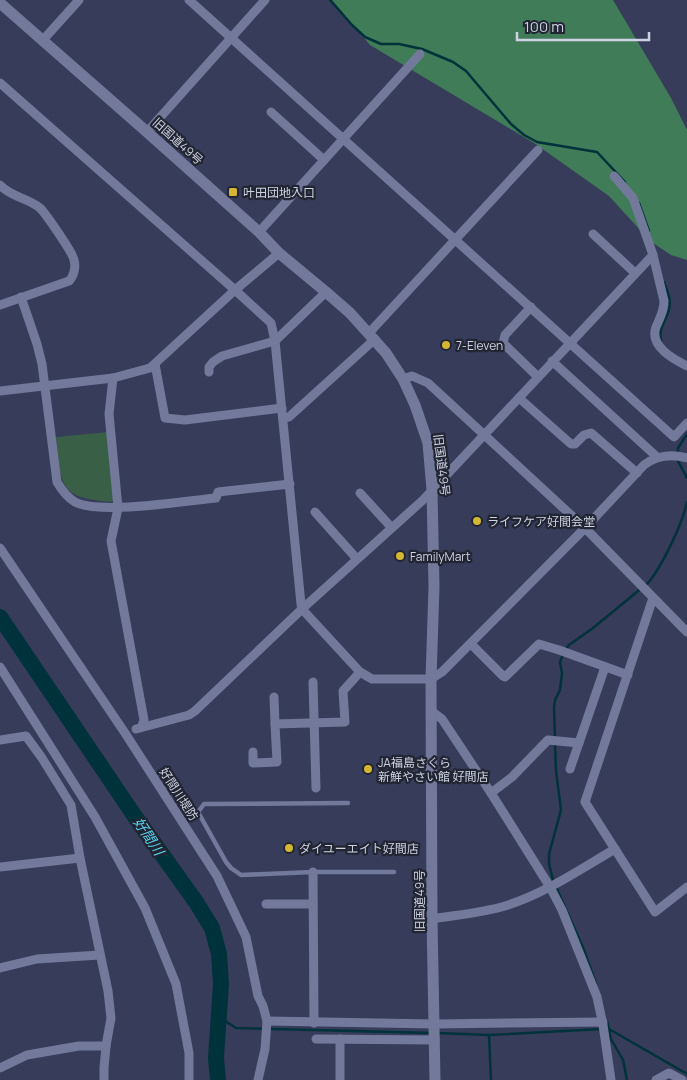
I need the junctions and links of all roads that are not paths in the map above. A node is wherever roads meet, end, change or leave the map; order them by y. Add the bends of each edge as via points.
1 (78, 0) edge
2 (189, 0) edge
3 (265, 0) edge
4 (0, 3) edge
5 (232, 38) junction
6 (44, 40) junction
7 (420, 54) dead end
8 (0, 83) edge
9 (271, 112) dead end
10 (147, 132) junction
11 (343, 138) junction
12 (538, 150) dead end
13 (324, 160) junction
14 (614, 176) dead end
15 (0, 186) edge
16 (259, 232) junction
17 (593, 234) dead end
18 (455, 240) junction
19 (279, 253) junction
20 (653, 255) junction
21 (635, 273) junction
22 (236, 290) junction
23 (326, 292) junction
24 (21, 297) junction
25 (0, 305) edge
26 (531, 307) junction
27 (372, 336) junction
28 (275, 341) junction
29 (569, 342) junction
30 (552, 361) junction
31 (155, 364) junction
32 (687, 366) edge
33 (209, 372) dead end
34 (538, 377) junction
35 (113, 378) junction
36 (402, 379) junction
37 (46, 386) junction
38 (0, 391) edge
39 (519, 398) junction
40 (282, 408) junction
41 (283, 418) junction
42 (687, 423) edge
43 (484, 435) junction
44 (657, 457) junction
45 (679, 457) edge
46 (636, 473) junction
47 (290, 484) junction
48 (432, 490) junction
49 (360, 493) dead end
50 (118, 508) junction
51 (315, 512) dead end
52 (391, 527) junction
53 (585, 528) junction
54 (0, 548) edge
55 (357, 560) junction
56 (653, 598) junction
57 (302, 609) junction
58 (687, 632) edge
59 (471, 644) junction
60 (0, 667) edge
61 (605, 667) junction
62 (360, 672) junction
63 (628, 675) junction
64 (431, 679) junction
65 (313, 682) dead end
66 (274, 697) dead end
67 (432, 711) junction
68 (314, 723) junction
69 (275, 724) junction
70 (0, 740) edge
71 (579, 743) junction
72 (253, 752) dead end
73 (570, 769) dead end
74 (316, 788) dead end
75 (491, 793) junction
76 (348, 803) dead end
77 (615, 849) junction
78 (80, 858) junction
79 (0, 867) edge
80 (313, 872) junction
81 (394, 872) dead end
82 (553, 885) junction
83 (687, 886) edge
84 (266, 904) dead end
85 (313, 904) junction
86 (432, 919) junction
87 (100, 954) junction
88 (0, 968) edge
89 (267, 1022) junction
90 (314, 1023) junction
91 (603, 1026) junction
92 (435, 1032) junction
93 (316, 1039) dead end
94 (340, 1039) junction
95 (106, 1046) junction
96 (0, 1068) edge
97 (104, 1080) edge
98 (189, 1080) edge
99 (258, 1080) edge
100 (340, 1080) edge
101 (435, 1080) edge
102 (611, 1080) edge
103 (656, 1080) edge
104 (682, 1080) edge

1 - 6 street
2 - 5 street
3 - 5 street
4 - 6 street, 旧国道49号
5 - 10 street
5 - 11 street
6 - 10 street, 旧国道49号
7 - 11 street
8 - 22 street
9 - 13 street
10 - 16 street, 旧国道49号
11 - 13 street
11 - 18 street
12 - 18 street
13 - 16 street
14 - 20 street via 633,198
15 - 24 street via 40,209 74,261 71,279
16 - 19 street, 旧国道49号
17 - 21 street
18 - 26 street
18 - 27 street
19 - 22 street
19 - 23 street, 旧国道49号
20 - 21 street
20 - 32 street via 664,301 655,340 661,349
21 - 29 street
22 - 28 street via 271,323
22 - 31 street
23 - 27 street, 旧国道49号
23 - 28 street
24 - 25 street
24 - 37 street via 37,344
26 - 29 street
26 - 34 street via 505,335 503,342
27 - 36 street, 旧国道49号
27 - 41 street via 289,417
28 - 33 street via 222,356 213,362
28 - 40 street
29 - 30 street
29 - 42 street via 674,436
30 - 34 street
30 - 44 street
31 - 35 street via 144,371
31 - 40 street via 165,418 185,420
34 - 39 street
35 - 37 street
35 - 50 street via 109,414
36 - 43 street via 412,376 428,383
36 - 48 street, 旧国道49号 via 428,442
37 - 38 street
37 - 50 street via 57,482 75,502
39 - 43 street
39 - 46 street via 571,444 591,433
40 - 41 street
41 - 47 street
43 - 48 street
43 - 53 street
44 - 45 street
44 - 46 street
46 - 53 street
47 - 50 street via 218,492 216,498
47 - 57 street
48 - 52 street
48 - 64 street, 旧国道49号 via 434,586
49 - 52 street
50 - 57 street via 111,541 144,720 139,727 184,717 195,711
51 - 55 street
52 - 55 street
53 - 56 street
53 - 59 street
54 - 89 street, 好間川堤防 via 217,876 246,937 258,996
55 - 57 street
56 - 58 street
56 - 63 street
57 - 62 street
59 - 61 street via 505,677 538,644
59 - 64 street
60 - 98 street via 95,817 146,908 176,984 188,1053
61 - 63 street
61 - 71 street
62 - 64 street via 372,679
62 - 68 street via 343,691 345,722
63 - 77 street via 585,802
64 - 67 street, 旧国道49号
65 - 68 street
66 - 69 street
67 - 75 street via 442,719
67 - 86 street, 旧国道49号
68 - 69 street
68 - 74 street
69 - 72 street via 277,762 253,763
70 - 78 street via 26,736 42,758 71,805
71 - 73 street
71 - 75 street via 545,742
75 - 82 street
76 - 80 lane via 204,804 198,812 226,862 241,875
77 - 82 street
77 - 83 street via 655,912
78 - 79 street
78 - 87 street
80 - 81 lane
80 - 85 street
82 - 86 street via 502,907
82 - 91 street via 596,997
84 - 85 street
85 - 90 street
86 - 92 street, 旧国道49号
87 - 88 street via 37,959
87 - 95 street via 112,1018
89 - 90 street
89 - 99 street, 好間川堤防
90 - 92 street
91 - 92 street
91 - 102 street
92 - 94 street
92 - 101 street, 旧国道49号
93 - 94 street
94 - 100 street
95 - 96 street via 79,1046 27,1055
95 - 97 street
103 - 104 street via 669,1073

